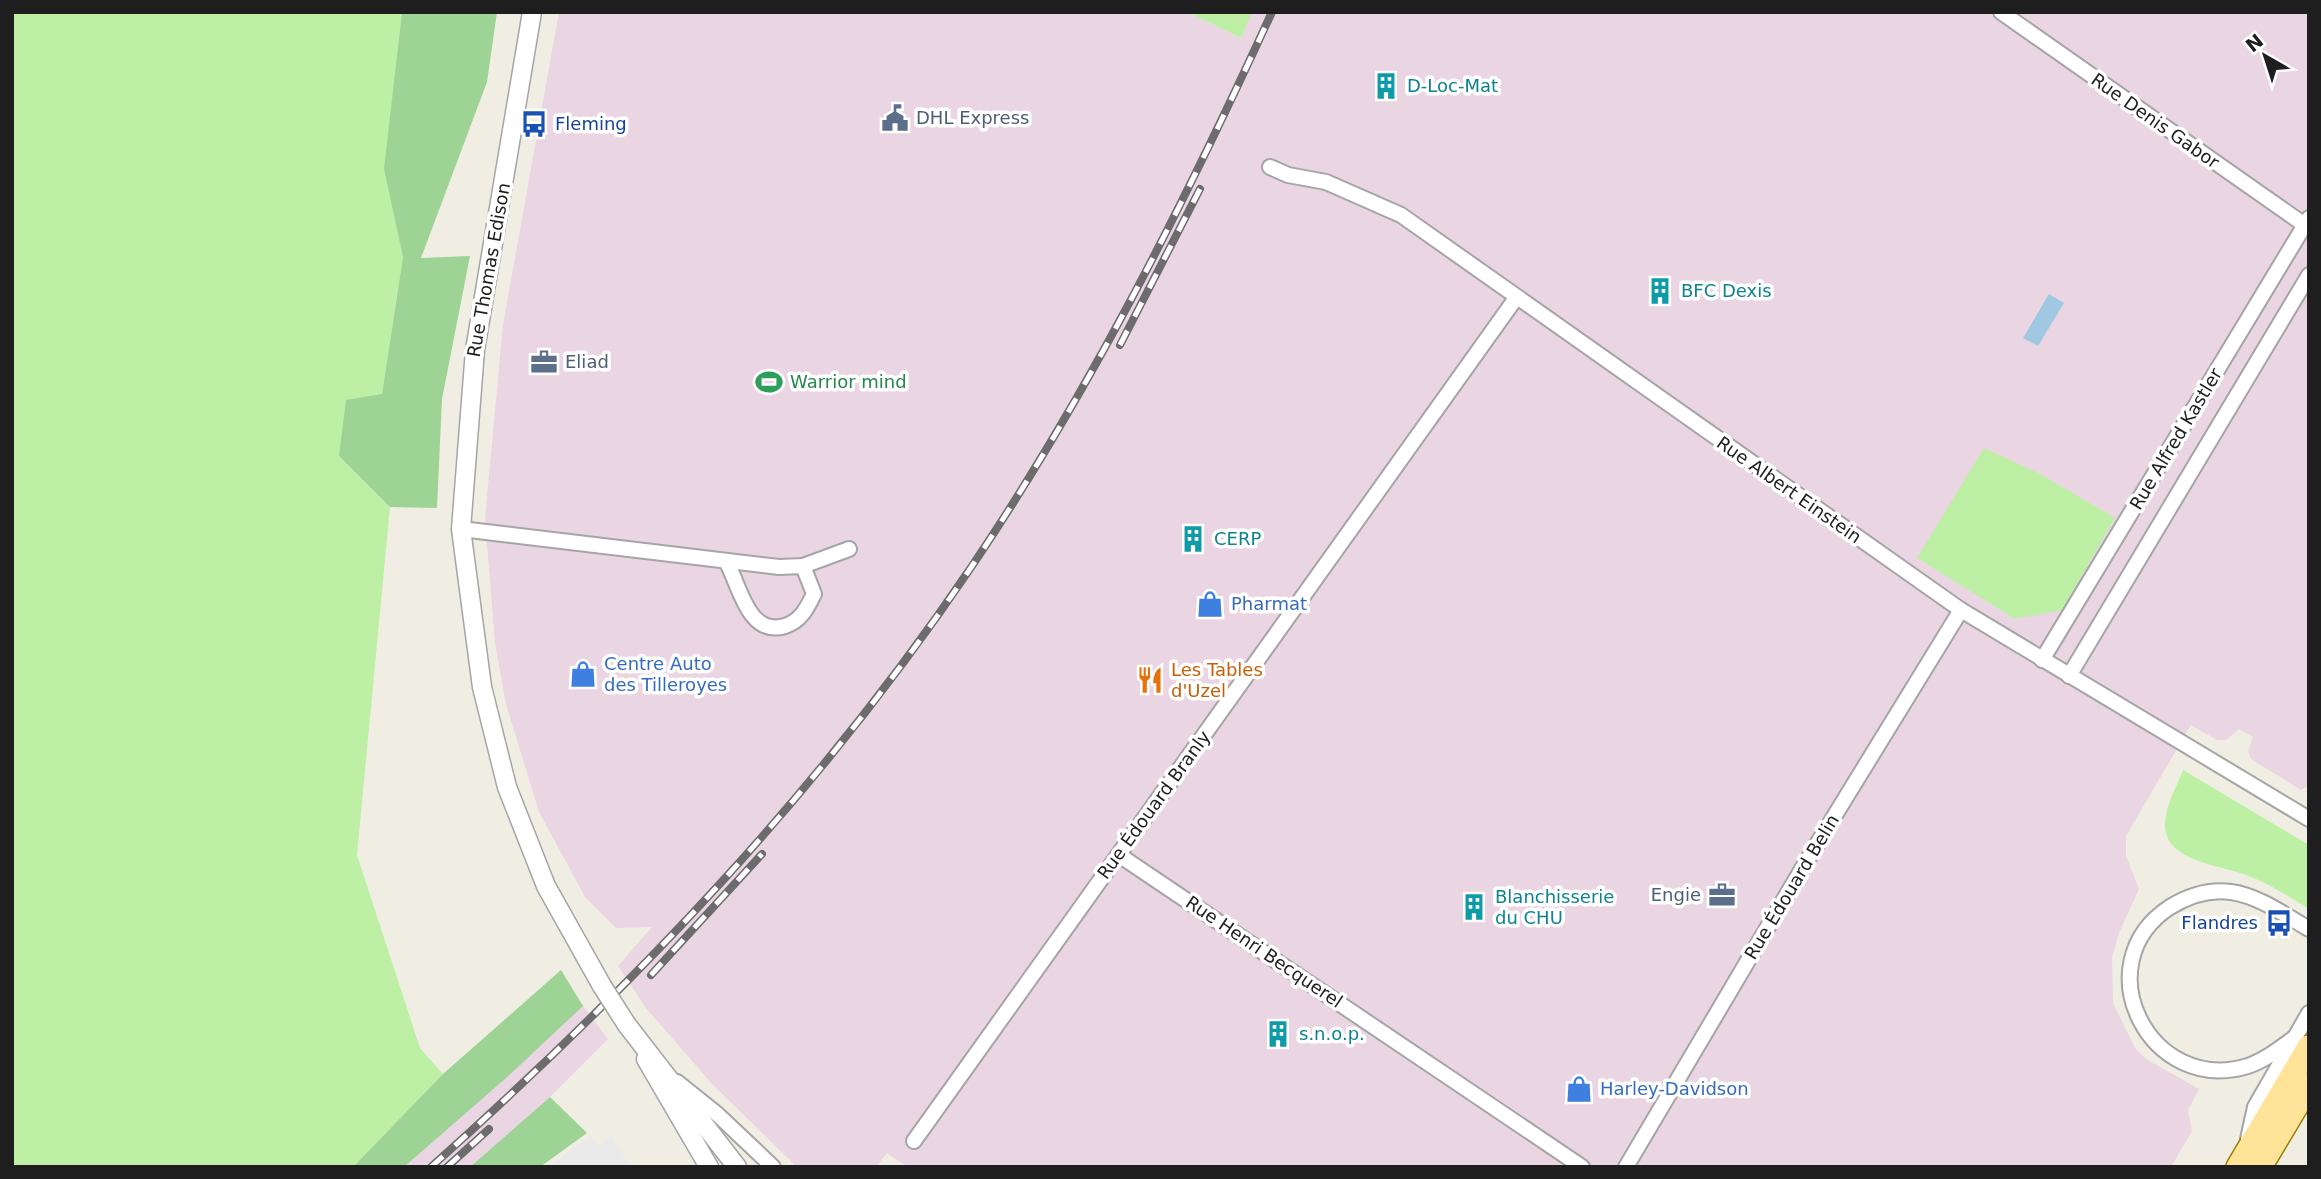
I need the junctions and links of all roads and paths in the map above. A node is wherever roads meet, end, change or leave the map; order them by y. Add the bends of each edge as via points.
1 (532, 12) edge
2 (2001, 12) edge
3 (1270, 167) dead end
4 (2308, 224) edge
5 (2309, 275) edge
6 (1516, 298) junction
7 (461, 529) junction
8 (849, 549) dead end
9 (727, 563) junction
10 (803, 566) junction
11 (1961, 610) junction
12 (2042, 660) junction
13 (2069, 676) junction
14 (2309, 819) edge
15 (1118, 855) junction
16 (2309, 929) edge
17 (2309, 1013) edge
18 (628, 1025) junction
19 (2301, 1043) edge
20 (670, 1076) junction
21 (2309, 1085) edge
22 (914, 1141) dead end
23 (2248, 1163) edge
24 (709, 1167) edge
25 (737, 1167) edge
26 (773, 1167) edge
27 (1582, 1167) edge
28 (1626, 1167) edge

1 - 7 street, Rue Thomas Edison via 475,350
2 - 4 street, Rue Denis Gabor
3 - 6 street, Rue Albert Einstein via 1326,182 1392,210
4 - 12 street, Rue Alfred Kastler
5 - 13 street, Rue Alfred Kastler
6 - 11 street, Rue Albert Einstein
6 - 15 street, Rue Édouard Branly
7 - 9 street
7 - 18 street, Rue Thomas Edison, bridge via 482,687 507,787 546,886
8 - 10 street
9 - 10 street
9 - 10 street via 749,610 761,624 776,629 793,624 814,594
11 - 12 street, Rue Albert Einstein
11 - 28 street, Rue Édouard Belin
12 - 13 street, Rue Albert Einstein
13 - 14 street, Rue Albert Einstein
15 - 22 street, Rue Édouard Branly
15 - 27 street, Rue Henri Becquerel
16 - 19 street via 2248,896 2202,893 2158,915 2143,933 2129,977 2139,1021 2152,1040 2186,1064 2214,1069 2248,1066
17 - 19 street
18 - 20 street
18 - 24 street
19 - 23 main road
20 - 25 street
20 - 26 street
21 - 23 main road

